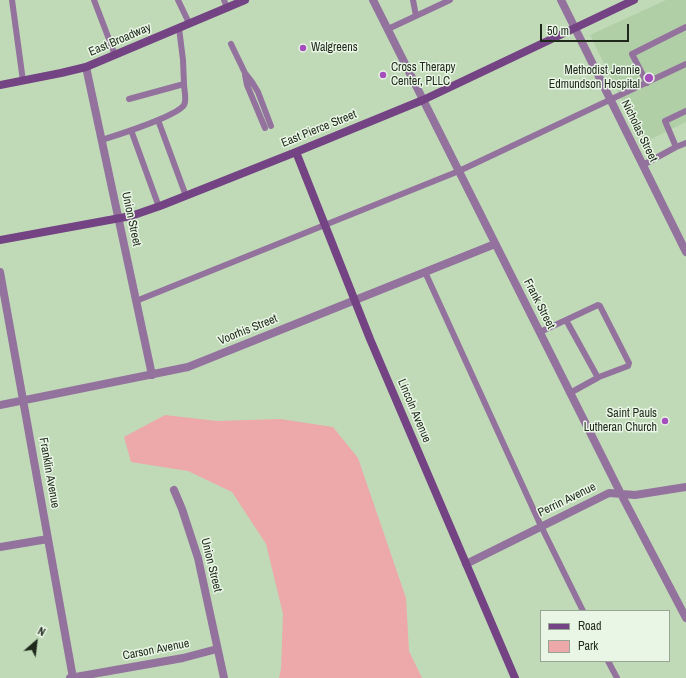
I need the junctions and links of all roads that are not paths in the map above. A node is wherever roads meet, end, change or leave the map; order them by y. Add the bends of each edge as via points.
1 (12, 0) edge
2 (94, 0) edge
3 (178, 0) edge
4 (245, 0) edge
5 (373, 0) edge
6 (413, 0) edge
7 (450, 0) edge
8 (561, 0) edge
9 (634, 0) edge
10 (226, 4) edge
11 (416, 16) junction
12 (189, 24) junction
13 (686, 27) edge
14 (179, 28) junction
15 (575, 28) junction
16 (388, 29) junction
17 (231, 44) dead end
18 (115, 55) junction
19 (686, 64) edge
20 (86, 67) junction
21 (23, 80) junction
22 (647, 83) junction
23 (184, 84) junction
24 (0, 85) edge
25 (129, 99) dead end
26 (423, 100) junction
27 (610, 100) junction
28 (686, 111) edge
29 (158, 120) junction
30 (268, 127) dead end
31 (131, 130) junction
32 (102, 140) junction
33 (686, 143) edge
34 (676, 148) junction
35 (296, 152) junction
36 (643, 165) junction
37 (459, 171) junction
38 (186, 196) junction
39 (159, 206) junction
40 (118, 219) junction
41 (326, 225) junction
42 (0, 240) edge
43 (495, 244) junction
44 (686, 252) edge
45 (0, 272) edge
46 (425, 272) junction
47 (355, 300) junction
48 (136, 301) junction
49 (566, 320) junction
50 (540, 332) junction
51 (152, 375) junction
52 (599, 377) junction
53 (570, 393) junction
54 (24, 400) junction
55 (0, 405) edge
56 (686, 487) edge
57 (174, 490) dead end
58 (621, 494) junction
59 (541, 526) junction
60 (48, 539) junction
61 (0, 547) edge
62 (466, 564) junction
63 (583, 610) edge
64 (686, 618) edge
65 (217, 649) junction
66 (609, 662) edge
67 (72, 678) edge
68 (224, 678) edge
69 (515, 678) edge
70 (617, 678) edge

1 - 21 lane
2 - 18 lane
3 - 12 lane
4 - 10 main road, East Broadway
5 - 16 street, Frank Street
6 - 11 lane
7 - 11 lane
8 - 15 street, Nicholas Street
9 - 15 main road, East Pierce Street
10 - 12 main road, East Broadway
11 - 16 lane
12 - 14 main road, East Broadway
13 - 22 lane via 632,54
14 - 18 main road, East Broadway
14 - 23 lane
15 - 26 main road, East Pierce Street
15 - 27 street, Nicholas Street
16 - 26 street, Frank Street
17 - 30 lane via 245,73 258,92
18 - 20 main road, East Broadway
19 - 22 lane
20 - 21 main road, East Broadway
20 - 32 street, Union Street
21 - 24 main road, East Broadway
22 - 27 lane
23 - 25 lane
23 - 29 lane via 184,105
26 - 35 main road, East Pierce Street
26 - 37 street, Frank Street
27 - 36 street, Nicholas Street
27 - 37 lane
28 - 34 lane via 664,121
29 - 31 lane
29 - 38 lane
31 - 32 lane
31 - 39 lane
32 - 40 street, Union Street
33 - 34 lane
34 - 36 lane
35 - 38 main road, East Pierce Street
35 - 41 main road, Lincoln Avenue
36 - 44 street, Nicholas Street
37 - 41 lane
37 - 43 street, Frank Street
38 - 39 main road, East Pierce Street
39 - 40 main road, East Pierce Street
40 - 42 main road, East Pierce Street
40 - 48 street, Union Street
41 - 47 main road, Lincoln Avenue
41 - 48 lane
43 - 46 street, Voorhis Street
43 - 50 street, Frank Street
45 - 54 street, Franklin Avenue
46 - 47 street, Voorhis Street
46 - 59 lane
47 - 51 street, Voorhis Street via 188,367
47 - 62 main road, Lincoln Avenue
48 - 51 street, Union Street
49 - 50 lane
49 - 52 lane
49 - 52 lane via 594,306 600,306 629,363 628,366
50 - 53 street, Frank Street
51 - 54 street, Voorhis Street
52 - 53 lane
53 - 58 street, Frank Street
54 - 55 street, Voorhis Street
54 - 60 street, Franklin Avenue
56 - 58 street, Perrin Avenue via 635,495
57 - 65 street, Union Street via 198,558
58 - 59 street, Perrin Avenue via 603,495
58 - 64 street, Frank Street
59 - 62 street, Perrin Avenue
59 - 63 lane
60 - 61 street
60 - 67 street, Franklin Avenue
62 - 69 main road, Lincoln Avenue
65 - 67 street, Carson Avenue via 183,658
65 - 68 street
66 - 70 lane

